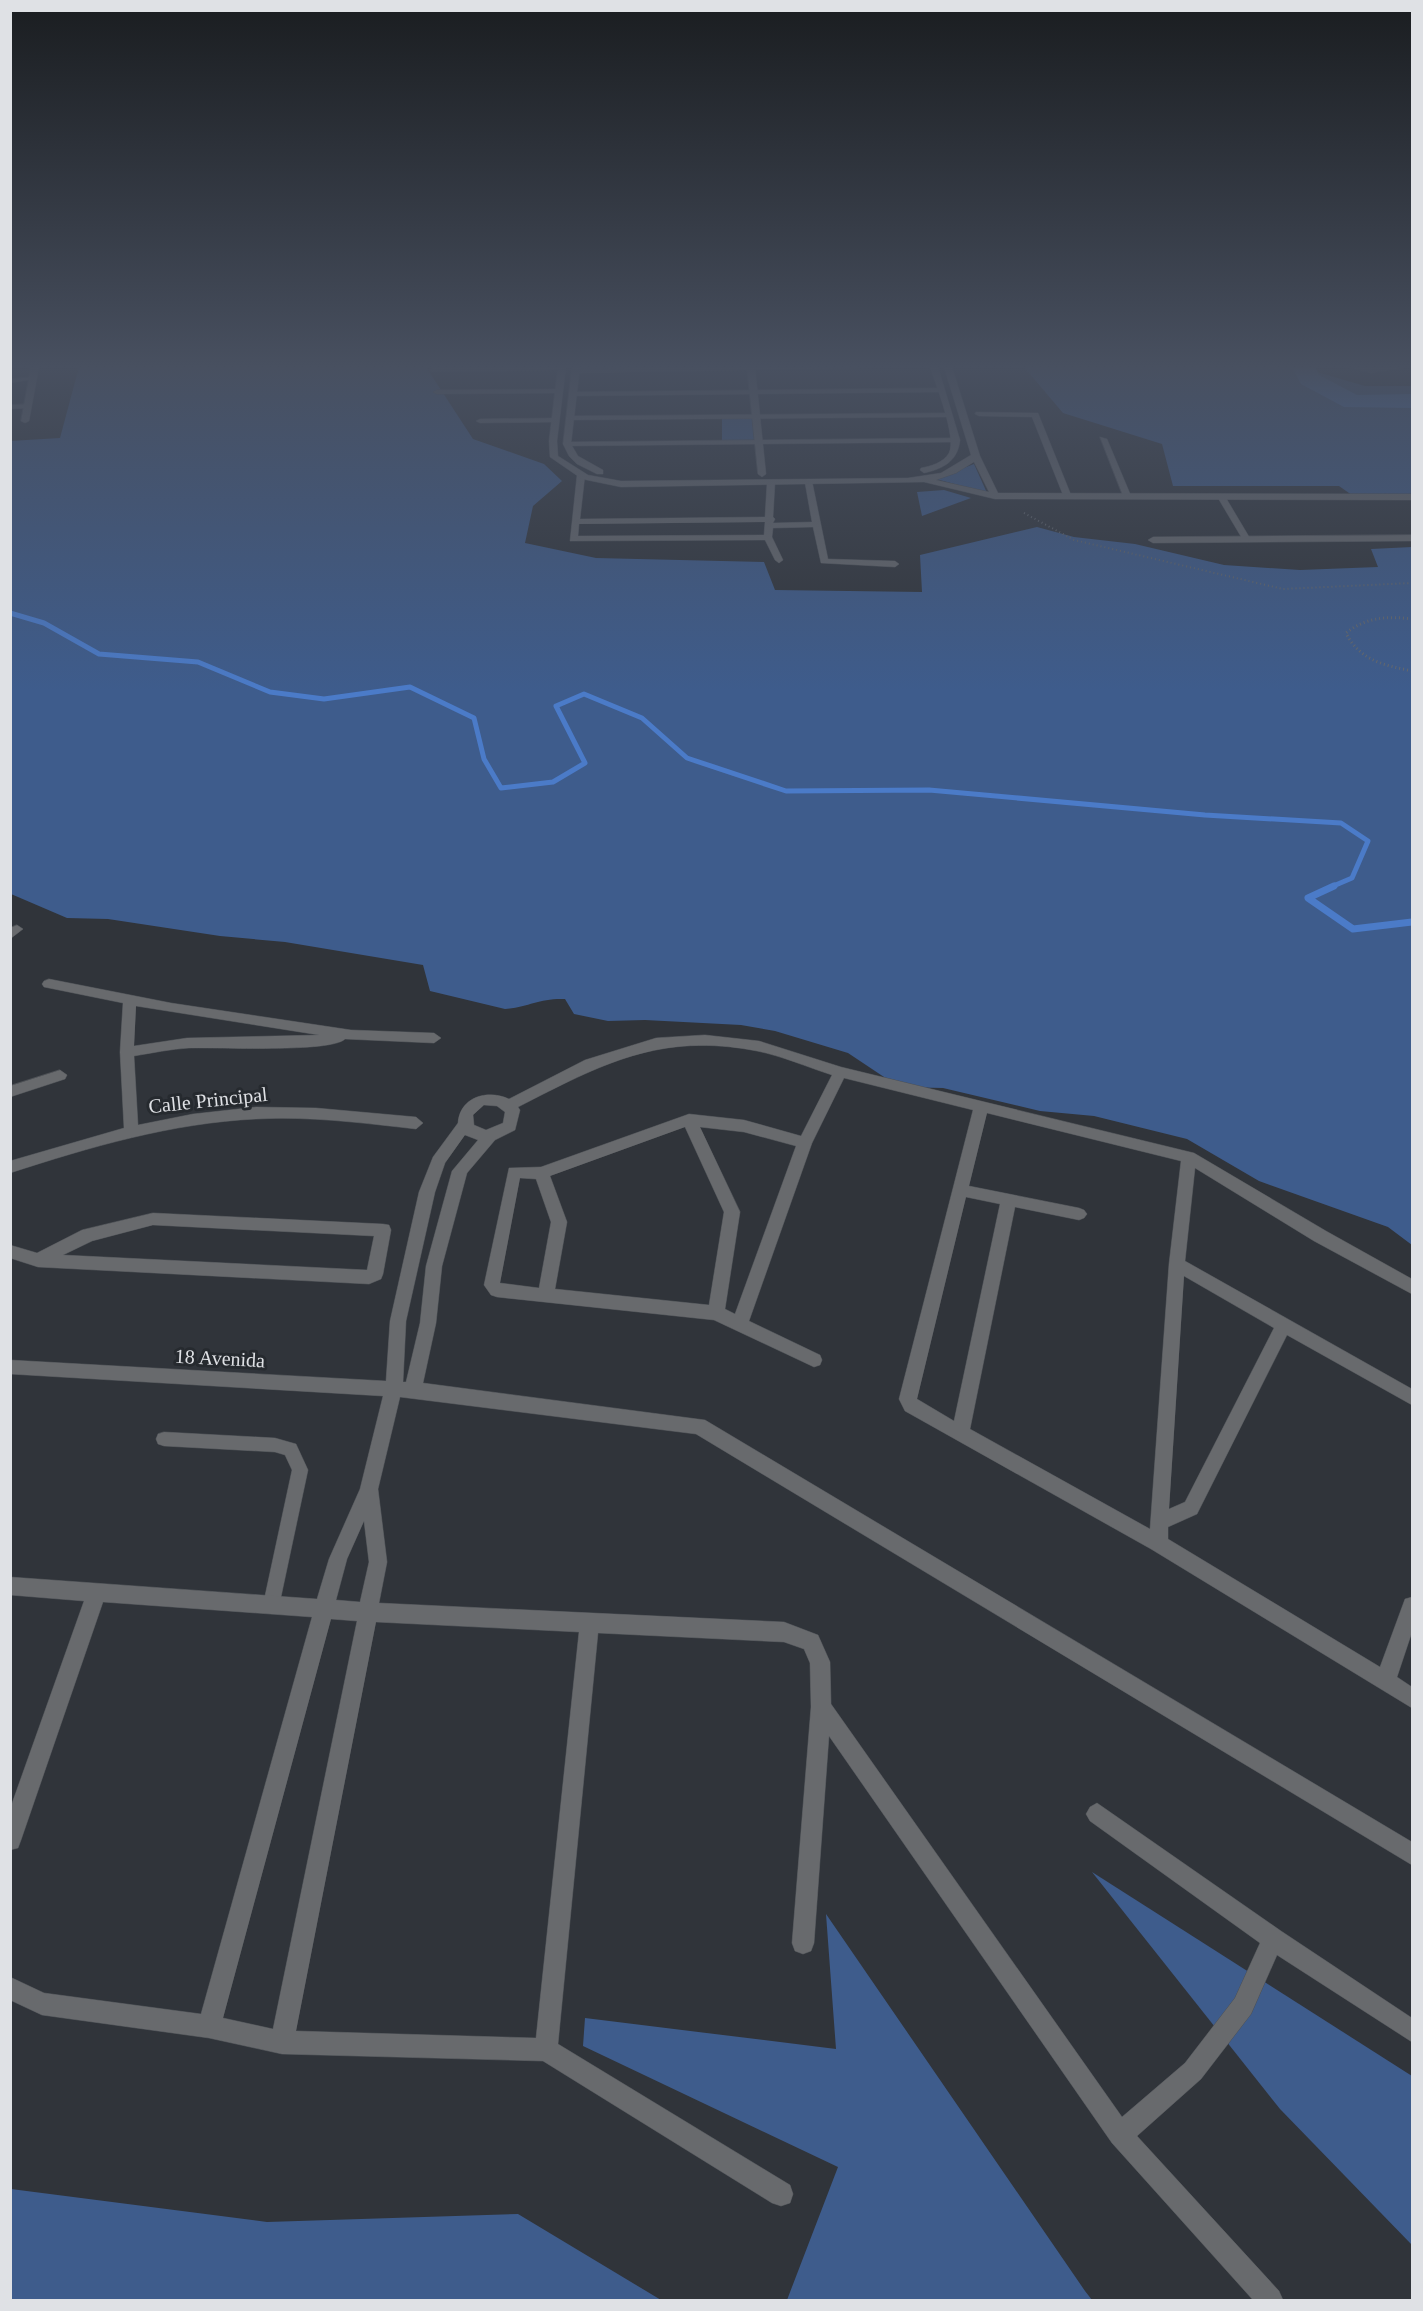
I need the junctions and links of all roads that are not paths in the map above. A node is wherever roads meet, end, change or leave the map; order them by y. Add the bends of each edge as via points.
1 (577, 475) edge
2 (587, 475) edge
3 (615, 475) edge
4 (702, 475) edge
5 (941, 475) edge
6 (984, 475) edge
7 (1059, 475) edge
8 (1118, 475) edge
9 (924, 480) junction
10 (771, 483) junction
11 (809, 483) junction
12 (1067, 495) junction
13 (994, 496) junction
14 (1127, 496) junction
15 (1413, 497) edge
16 (1222, 498) junction
17 (576, 522) junction
18 (769, 522) junction
19 (818, 524) junction
20 (768, 537) junction
21 (1413, 538) edge
22 (1153, 540) dead end
23 (1247, 540) junction
24 (779, 560) dead end
25 (895, 564) dead end
26 (49, 984) dead end
27 (130, 1000) junction
28 (351, 1035) junction
29 (434, 1038) dead end
30 (127, 1052) junction
31 (840, 1072) junction
32 (60, 1075) dead end
33 (10, 1092) edge
34 (509, 1105) junction
35 (982, 1105) junction
36 (689, 1120) junction
37 (416, 1123) dead end
38 (465, 1124) junction
39 (131, 1130) junction
40 (490, 1136) junction
41 (805, 1143) junction
42 (1189, 1157) junction
43 (10, 1167) edge
44 (541, 1173) junction
45 (961, 1190) junction
46 (1009, 1200) junction
47 (1079, 1214) dead end
48 (10, 1251) edge
49 (38, 1260) junction
50 (1177, 1264) junction
51 (1413, 1287) edge
52 (546, 1296) junction
53 (716, 1313) junction
54 (740, 1324) junction
55 (1284, 1324) junction
56 (814, 1360) dead end
57 (10, 1367) edge
58 (394, 1388) junction
59 (420, 1390) junction
60 (1413, 1398) edge
61 (960, 1433) junction
62 (164, 1439) dead end
63 (369, 1489) junction
64 (1158, 1522) junction
65 (1158, 1543) junction
66 (10, 1586) edge
67 (97, 1592) junction
68 (272, 1605) junction
69 (1413, 1606) edge
70 (324, 1609) junction
71 (368, 1612) junction
72 (590, 1621) junction
73 (1385, 1682) junction
74 (1413, 1698) edge
75 (821, 1707) junction
76 (1097, 1814) dead end
77 (10, 1840) edge
78 (1413, 1854) edge
79 (1272, 1939) junction
80 (803, 1942) dead end
81 (10, 1988) edge
82 (209, 2027) junction
83 (1413, 2031) edge
84 (282, 2042) junction
85 (546, 2050) junction
86 (1120, 2135) junction
87 (781, 2194) dead end
88 (1270, 2301) edge

1 - 17 lane
2 - 10 street via 621,484
3 - 4 street
5 - 9 street
6 - 13 street
7 - 12 lane
8 - 14 lane
9 - 11 street
9 - 13 street
10 - 11 street
10 - 18 lane
11 - 19 lane
12 - 13 street
12 - 14 street
14 - 16 street
15 - 16 street
16 - 23 lane
17 - 18 lane
17 - 20 lane via 573,540
18 - 19 lane
18 - 20 lane
19 - 25 lane via 825,562
20 - 24 lane
21 - 23 street
22 - 23 street
26 - 27 street
27 - 28 street
27 - 30 street
28 - 29 street
28 - 30 street via 324,1041 188,1043
30 - 39 street
31 - 34 street via 732,1041 656,1043 590,1064
31 - 35 street
31 - 41 street
32 - 33 street
34 - 38 street via 495,1099 479,1102 467,1111
34 - 40 street via 514,1115 510,1126
35 - 42 street
35 - 45 street
36 - 41 street via 744,1126
36 - 44 street
36 - 53 street via 732,1212
37 - 39 street, Calle Principal via 256,1113
38 - 40 street via 475,1134
38 - 58 street via 438,1161 427,1192 398,1321
39 - 43 street, Calle Principal
40 - 59 street via 460,1171 434,1266
41 - 54 street
42 - 50 street
42 - 51 street
44 - 52 street via 559,1222
44 - 52 street via 514,1172 492,1285 494,1290
45 - 46 street
45 - 61 street via 908,1399 911,1406
46 - 47 street
46 - 61 street
48 - 49 street
49 - 49 street via 88,1235 153,1219 383,1230 375,1274 369,1278
50 - 55 street
50 - 64 street
52 - 53 street
53 - 54 street
54 - 56 street
55 - 60 street
55 - 64 street via 1191,1508
57 - 58 street, 18 Avenida
58 - 59 street, 18 Avenida
58 - 63 street
59 - 78 street, 18 Avenida via 699,1426
61 - 65 street
62 - 68 lane via 290,1449 300,1470
63 - 70 street via 338,1559
63 - 71 street via 378,1562
64 - 65 street
65 - 73 street
66 - 67 street
67 - 68 street
67 - 77 street
68 - 70 street
69 - 73 street
70 - 71 street
70 - 82 street
71 - 72 street
71 - 84 street
72 - 75 street via 784,1632 811,1642 820,1662
72 - 85 street
73 - 74 street
75 - 80 street
75 - 86 street
76 - 79 street
79 - 83 street
79 - 86 street via 1243,2006 1192,2071
81 - 82 street via 42,2004
82 - 84 street
84 - 85 street
85 - 87 street
86 - 88 street

